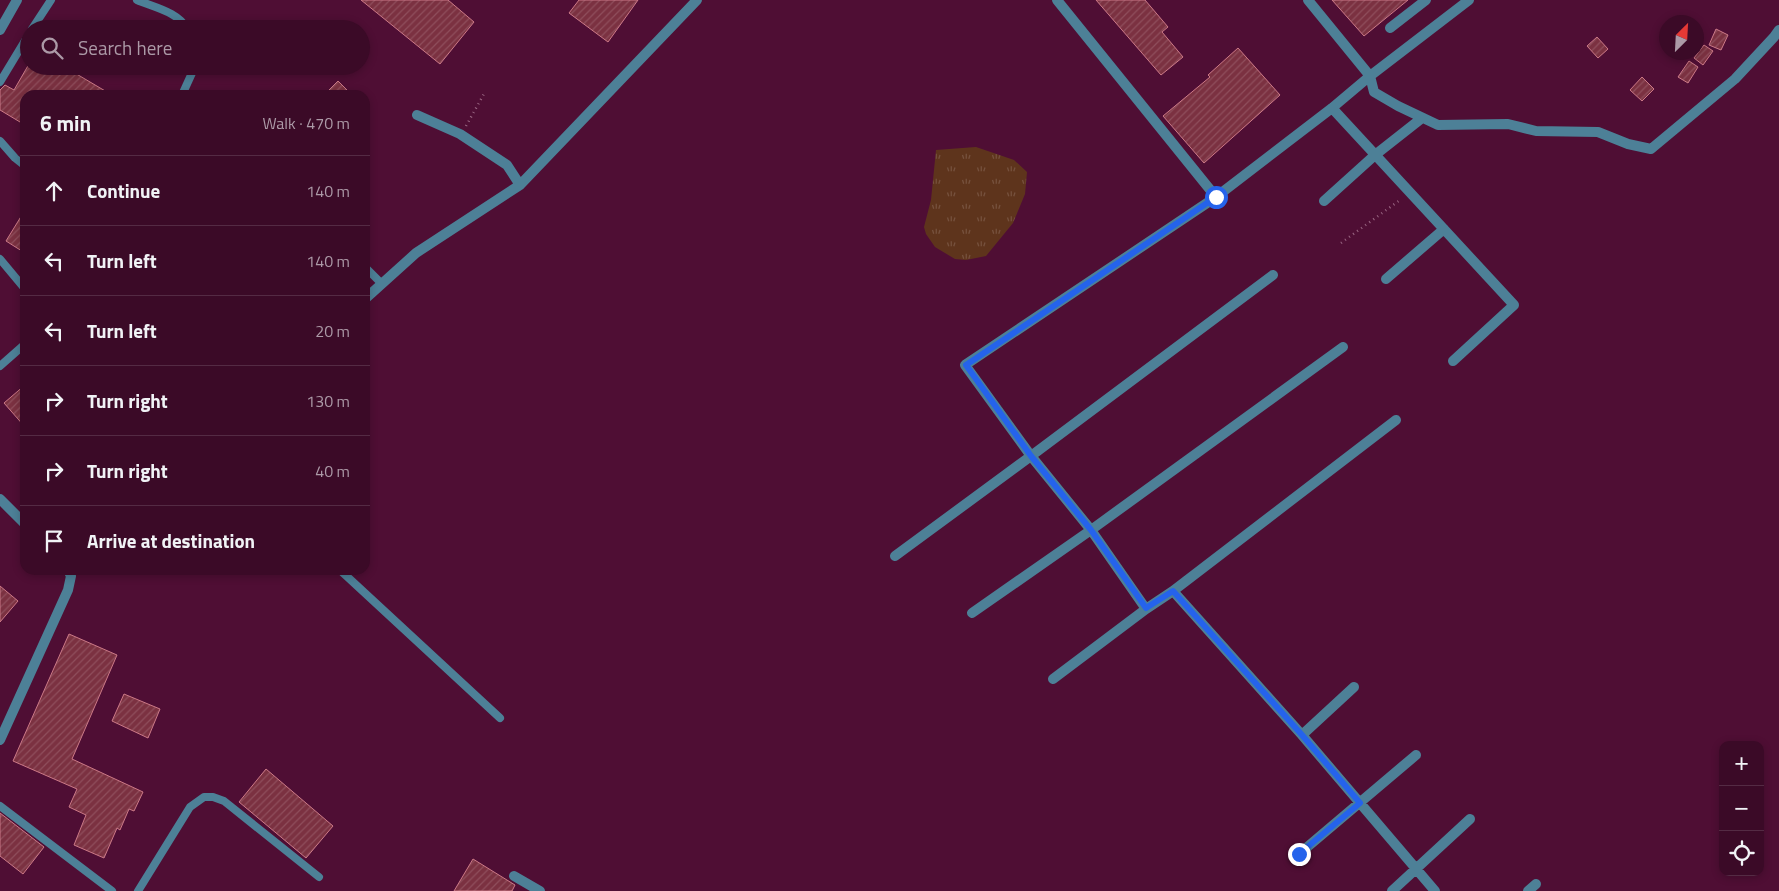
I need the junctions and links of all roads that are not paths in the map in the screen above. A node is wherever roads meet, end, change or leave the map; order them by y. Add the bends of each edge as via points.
1 (17, 0) edge
2 (51, 0) edge
3 (137, 0) edge
4 (697, 0) edge
5 (1057, 0) edge
6 (1308, 0) edge
7 (1426, 0) edge
8 (1470, 0) edge
9 (38, 20) edge
10 (181, 20) edge
11 (1390, 28) dead end
12 (0, 30) edge
13 (1779, 30) edge
14 (20, 49) edge
15 (191, 75) edge
16 (1370, 76) junction
17 (0, 82) edge
18 (184, 90) edge
19 (1332, 108) junction
20 (417, 115) dead end
21 (1422, 118) junction
22 (0, 141) edge
23 (1375, 155) junction
24 (20, 162) edge
25 (520, 185) junction
26 (1216, 197) junction
27 (1324, 201) dead end
28 (1444, 230) junction
29 (0, 259) edge
30 (370, 271) edge
31 (1273, 275) dead end
32 (1386, 279) dead end
33 (20, 283) edge
34 (382, 284) junction
35 (370, 295) edge
36 (1343, 347) dead end
37 (20, 348) edge
38 (1453, 361) dead end
39 (0, 366) edge
40 (1396, 420) dead end
41 (1031, 456) junction
42 (0, 499) edge
43 (20, 519) edge
44 (1091, 530) junction
45 (895, 556) dead end
46 (72, 575) edge
47 (345, 575) edge
48 (1173, 591) junction
49 (1146, 608) junction
50 (972, 613) dead end
51 (1053, 679) dead end
52 (1354, 687) dead end
53 (500, 718) dead end
54 (1302, 735) junction
55 (0, 740) edge
56 (1416, 755) dead end
57 (1360, 803) junction
58 (0, 806) edge
59 (1470, 818) dead end
60 (1299, 854) dead end
61 (1416, 869) junction
62 (514, 876) dead end
63 (319, 877) dead end
64 (112, 891) edge
65 (138, 891) edge
66 (540, 891) edge
67 (1392, 891) edge
68 (1435, 891) edge

1 - 12 street
2 - 9 lane
3 - 10 lane
4 - 25 street
5 - 26 street
6 - 16 street
7 - 11 street
8 - 16 street
13 - 21 street via 1735,79 1651,149 1598,132 1536,131 1508,124 1438,124
14 - 17 lane
15 - 18 lane
16 - 19 street
16 - 21 street via 1374,92
19 - 23 street
19 - 26 street
20 - 25 street via 462,135 507,165
21 - 23 street
22 - 24 lane
23 - 27 street
23 - 28 street
25 - 34 street via 416,254
26 - 41 street via 966,365
28 - 32 street
28 - 38 street via 1514,304
29 - 33 lane
30 - 34 lane
31 - 41 street
34 - 35 street
36 - 44 street
37 - 39 lane
40 - 48 street
41 - 44 street
41 - 45 street
42 - 43 street
44 - 49 street
44 - 50 street
46 - 55 street
47 - 53 lane
48 - 49 street
48 - 54 street
49 - 51 street
52 - 54 street
54 - 57 street
56 - 57 street
57 - 60 street
57 - 61 street
58 - 64 lane
59 - 61 street
61 - 67 street
61 - 68 street
62 - 66 street
63 - 65 lane via 224,801 204,797 190,807

